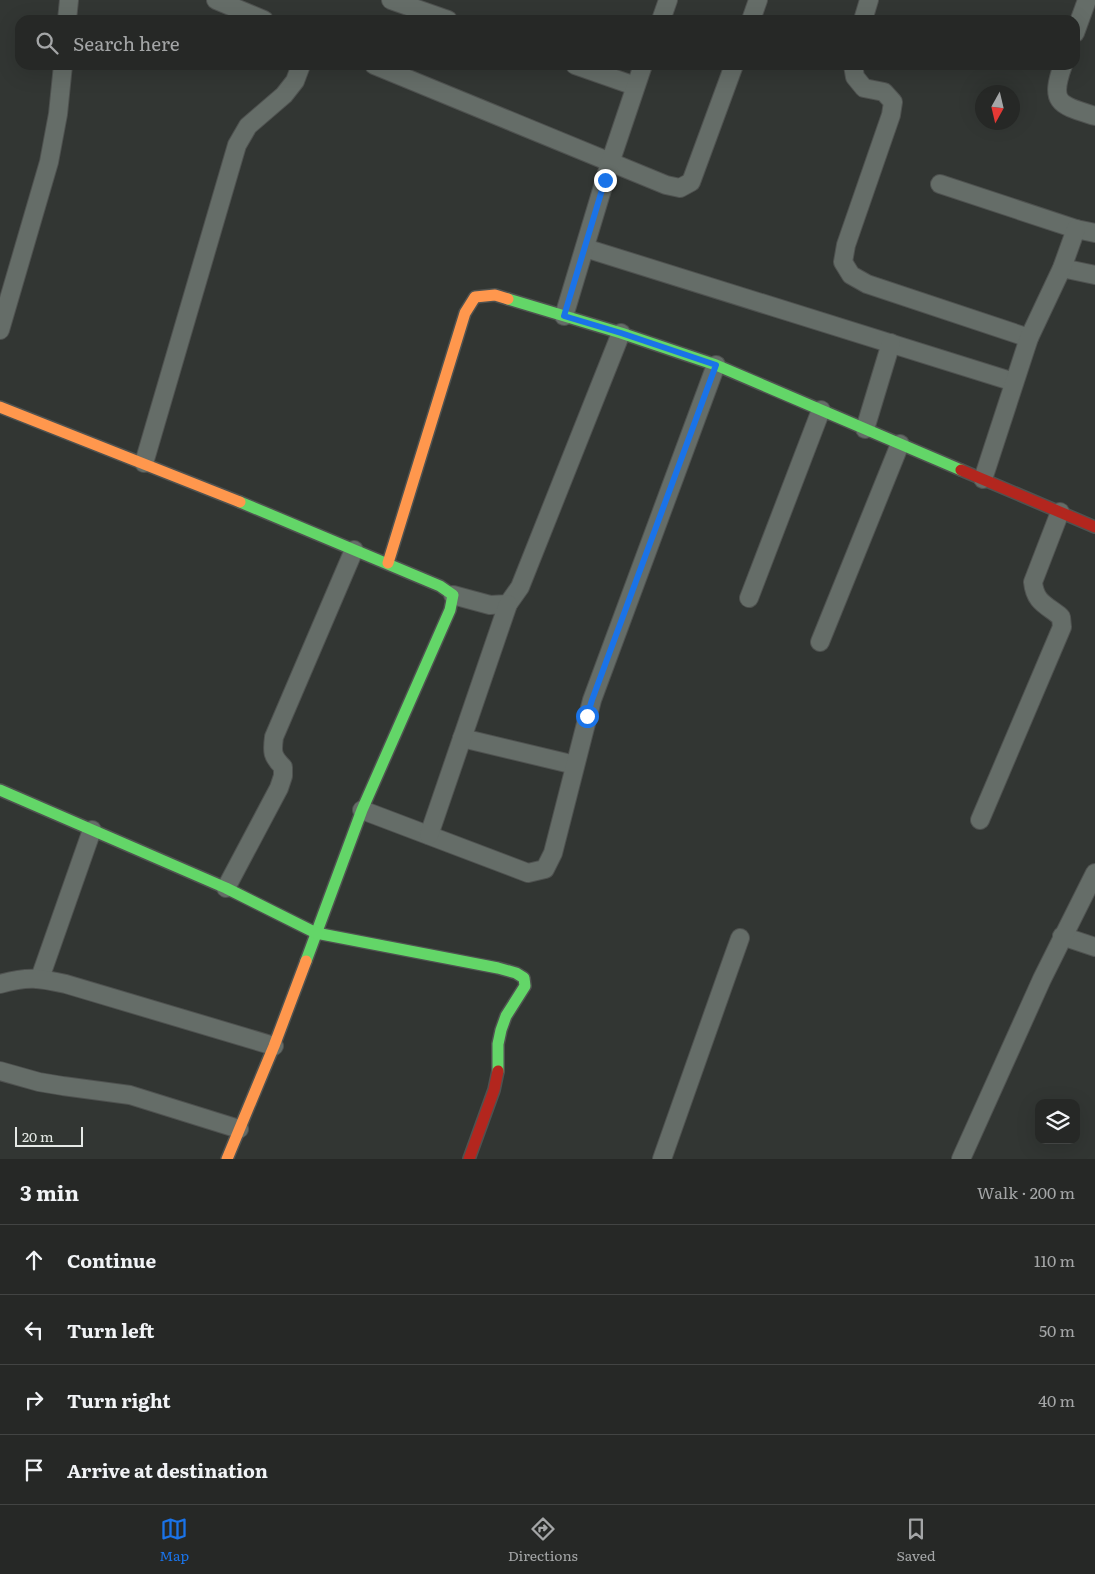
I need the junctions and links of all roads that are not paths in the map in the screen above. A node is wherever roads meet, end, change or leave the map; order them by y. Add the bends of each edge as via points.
1 (70, 0) edge
2 (216, 0) edge
3 (391, 0) edge
4 (668, 0) edge
5 (758, 0) edge
6 (869, 0) edge
7 (1087, 0) edge
8 (68, 15) edge
9 (252, 15) edge
10 (434, 15) edge
11 (662, 15) edge
12 (753, 15) edge
13 (864, 15) edge
14 (1080, 19) edge
15 (62, 70) edge
16 (300, 70) edge
17 (386, 70) edge
18 (589, 70) edge
19 (641, 70) edge
20 (732, 70) edge
21 (853, 70) edge
22 (1061, 70) edge
23 (635, 86) junction
24 (1095, 116) edge
25 (610, 162) junction
26 (940, 184) dead end
27 (1076, 229) junction
28 (1095, 233) edge
29 (585, 248) junction
30 (1062, 268) junction
31 (1095, 275) edge
32 (564, 316) junction
33 (0, 330) edge
34 (621, 333) junction
35 (1029, 338) junction
36 (891, 343) junction
37 (716, 365) junction
38 (1014, 382) junction
39 (0, 407) edge
40 (821, 410) junction
41 (865, 429) junction
42 (900, 444) junction
43 (144, 462) junction
44 (983, 479) junction
45 (1060, 512) junction
46 (1095, 527) edge
47 (354, 550) junction
48 (388, 563) junction
49 (454, 595) junction
50 (749, 598) dead end
51 (508, 604) junction
52 (820, 642) dead end
53 (462, 738) junction
54 (575, 765) junction
55 (0, 790) edge
56 (362, 810) junction
57 (980, 820) dead end
58 (92, 830) junction
59 (429, 836) junction
60 (1095, 873) edge
61 (226, 888) junction
62 (316, 933) junction
63 (1062, 936) junction
64 (740, 938) dead end
65 (1095, 947) edge
66 (40, 978) junction
67 (0, 984) edge
68 (274, 1046) junction
69 (0, 1070) edge
70 (239, 1129) junction
71 (227, 1159) edge
72 (469, 1159) edge
73 (662, 1159) edge
74 (961, 1159) edge

1 - 8 street
2 - 9 street
3 - 10 street
4 - 11 street
5 - 12 street
6 - 13 street
7 - 14 street
15 - 33 street via 49,162
16 - 43 street via 284,95 248,126 237,145
17 - 25 street
18 - 23 street
19 - 23 street
20 - 25 street via 691,182 680,188 666,185
21 - 35 street via 864,88 884,92 893,102 892,115 846,245 843,262 851,275 867,284
22 - 24 street via 1057,95 1064,105
23 - 25 street
25 - 29 street
26 - 27 street
27 - 28 street
27 - 30 street
29 - 32 street
29 - 36 street
30 - 31 street
30 - 35 street
32 - 34 street
32 - 48 street via 495,295 476,298 465,312
34 - 37 street
34 - 51 street via 520,587
35 - 38 street
36 - 38 street
36 - 41 street
37 - 40 street
37 - 54 street via 592,700
38 - 44 street
39 - 43 street
40 - 41 street
40 - 50 street
41 - 42 street
42 - 44 street
42 - 52 street
43 - 47 street
44 - 45 street
45 - 46 street
45 - 57 street via 1033,582 1034,593 1061,617 1062,627
47 - 48 street
47 - 61 street via 274,737 272,751 283,767 279,788
48 - 49 street
49 - 51 street via 490,605
49 - 56 street
51 - 53 street
53 - 54 street
53 - 59 street
54 - 59 street via 553,853 545,869 528,873
55 - 58 street
56 - 59 street
56 - 62 street
58 - 61 street
58 - 66 street
60 - 63 street
61 - 62 street
62 - 68 street
62 - 72 street via 498,968 524,978 525,986 501,1030 498,1075
63 - 65 street
63 - 74 street
64 - 73 street
66 - 67 street
66 - 68 street
68 - 70 street
69 - 70 street via 39,1082 130,1094
70 - 71 street

